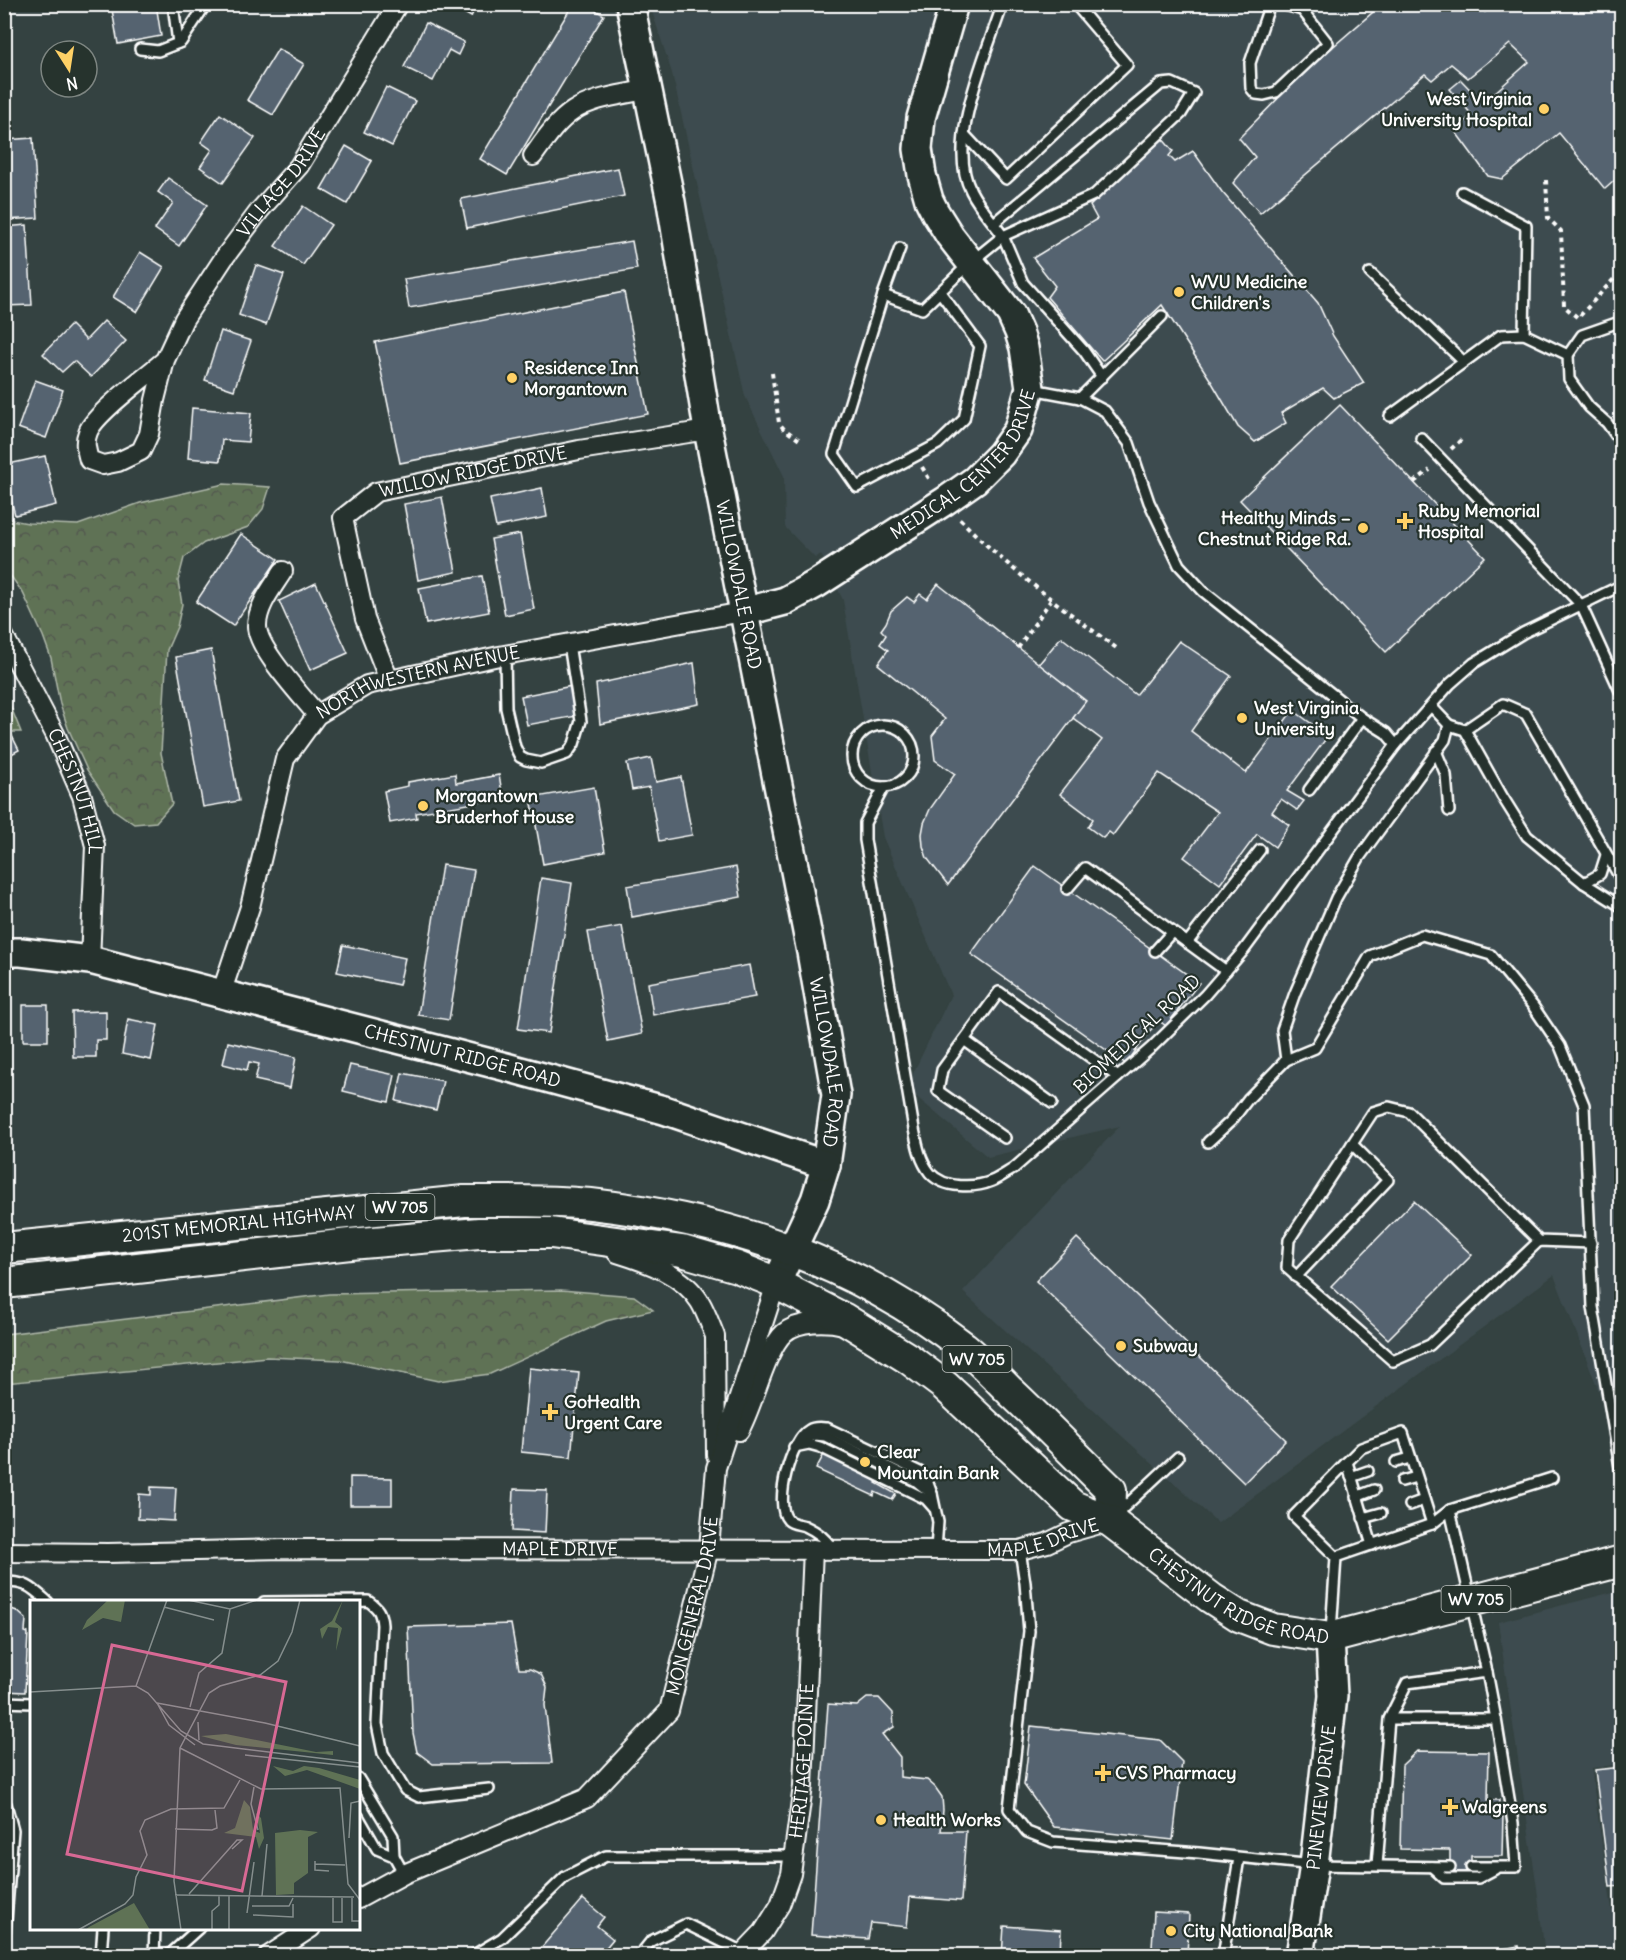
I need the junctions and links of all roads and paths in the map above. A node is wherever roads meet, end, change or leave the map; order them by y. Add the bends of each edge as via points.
1 (173, 4) edge
2 (206, 4) edge
3 (398, 4) edge
4 (630, 4) edge
5 (954, 4) edge
6 (1004, 4) edge
7 (1074, 4) edge
8 (1270, 4) edge
9 (1282, 4) edge
10 (1302, 7) edge
11 (178, 43) junction
12 (140, 49) dead end
13 (648, 89) junction
14 (964, 134) junction
15 (533, 156) dead end
16 (1546, 180) dead end
17 (1462, 192) dead end
18 (993, 223) junction
19 (1003, 236) junction
20 (900, 248) dead end
21 (971, 262) junction
22 (1622, 270) edge
23 (1371, 273) dead end
24 (940, 292) junction
25 (884, 295) junction
26 (1162, 316) dead end
27 (1622, 321) edge
28 (1524, 334) junction
29 (1568, 356) junction
30 (165, 360) junction
31 (1464, 362) junction
32 (772, 374) dead end
33 (1102, 377) junction
34 (1030, 388) junction
35 (1080, 398) junction
36 (1390, 416) dead end
37 (1607, 423) junction
38 (1622, 428) edge
39 (708, 430) junction
40 (1421, 438) dead end
41 (1462, 439) dead end
42 (801, 441) dead end
43 (1622, 444) edge
44 (1448, 453) dead end
45 (1430, 470) dead end
46 (1414, 483) dead end
47 (955, 514) dead end
48 (283, 571) dead end
49 (1622, 585) edge
50 (1051, 600) junction
51 (1581, 605) junction
52 (743, 612) junction
53 (4, 636) edge
54 (569, 644) junction
55 (1018, 648) dead end
56 (1119, 650) dead end
57 (506, 655) junction
58 (389, 680) junction
59 (1622, 695) edge
60 (1431, 706) junction
61 (317, 715) junction
62 (1362, 718) junction
63 (1449, 725) junction
64 (1465, 730) junction
65 (1396, 745) junction
66 (1436, 751) junction
67 (884, 787) junction
68 (1309, 790) dead end
69 (1449, 811) dead end
70 (1260, 850) dead end
71 (1606, 855) junction
72 (1622, 881) edge
73 (1584, 883) junction
74 (1067, 889) dead end
75 (1622, 907) edge
76 (1172, 932) junction
77 (1187, 943) junction
78 (1155, 951) dead end
79 (4, 952) edge
80 (90, 960) junction
81 (1226, 971) junction
82 (221, 994) junction
83 (963, 1041) junction
84 (1286, 1060) junction
85 (1118, 1077) junction
86 (1052, 1103) dead end
87 (1005, 1138) dead end
88 (1208, 1142) dead end
89 (1352, 1144) junction
90 (826, 1165) junction
91 (551, 1233) junction
92 (1539, 1241) junction
93 (1591, 1243) junction
94 (4, 1248) edge
95 (791, 1249) junction
96 (1296, 1277) junction
97 (4, 1283) edge
98 (776, 1284) junction
99 (862, 1330) junction
100 (796, 1443) junction
101 (1178, 1457) dead end
102 (1410, 1458) junction
103 (1347, 1462) junction
104 (1396, 1462) dead end
105 (716, 1468) junction
106 (1368, 1471) dead end
107 (1352, 1477) junction
108 (1416, 1477) junction
109 (1552, 1478) dead end
110 (1622, 1479) edge
111 (1402, 1481) dead end
112 (1374, 1490) dead end
113 (1356, 1497) junction
114 (1424, 1500) junction
115 (1410, 1505) dead end
116 (935, 1510) junction
117 (1450, 1510) junction
118 (1382, 1513) dead end
119 (1364, 1518) junction
120 (1110, 1521) junction
121 (1432, 1524) junction
122 (1372, 1545) junction
123 (709, 1548) junction
124 (813, 1549) junction
125 (833, 1550) junction
126 (936, 1550) junction
127 (1020, 1550) junction
128 (4, 1552) edge
129 (1336, 1557) junction
130 (1622, 1561) edge
131 (4, 1582) edge
132 (46, 1600) edge
133 (1471, 1600) junction
134 (360, 1601) edge
135 (1330, 1638) junction
136 (1487, 1672) junction
137 (4, 1702) edge
138 (30, 1703) edge
139 (1389, 1719) junction
140 (1496, 1719) junction
141 (360, 1781) edge
142 (489, 1789) dead end
143 (6, 1804) dead end
144 (360, 1819) edge
145 (394, 1856) junction
146 (794, 1856) junction
147 (1239, 1858) junction
148 (1314, 1865) junction
149 (1377, 1865) junction
150 (1431, 1867) junction
151 (1450, 1867) dead end
152 (1471, 1867) dead end
153 (1498, 1867) junction
154 (404, 1874) junction
155 (360, 1898) edge
156 (103, 1930) edge
157 (155, 1930) edge
158 (198, 1930) edge
159 (309, 1930) edge
160 (4, 1946) edge
161 (741, 1954) edge
162 (101, 1956) edge
163 (154, 1956) edge
164 (168, 1956) edge
165 (268, 1956) edge
166 (472, 1956) edge
167 (639, 1956) edge
168 (1223, 1956) edge
169 (1300, 1956) edge

1 - 11 lane
2 - 11 lane
3 - 30 street, VILLAGE DRIVE via 299,166 260,210 184,319
4 - 13 street, WILLOWDALE ROAD
5 - 21 street, MEDICAL CENTER DRIVE via 921,118 918,149 929,200
6 - 14 lane via 973,90
7 - 14 lane via 1127,65 1006,179
8 - 10 lane via 1250,63 1251,88 1264,95 1276,92 1328,43
9 - 10 lane
11 - 12 lane via 159,51
13 - 15 street via 592,102 572,111
13 - 39 street, WILLOWDALE ROAD via 671,202
14 - 18 lane via 963,171 971,192
16 - 22 path via 1548,218 1561,231 1564,306 1578,318
17 - 28 lane via 1526,226
18 - 19 lane
18 - 19 lane via 1161,84 1172,83 1194,93 1181,114 1094,195
19 - 21 lane
19 - 33 lane via 1023,283
20 - 25 lane
21 - 24 lane
21 - 34 street, MEDICAL CENTER DRIVE via 1011,314 1024,348
23 - 31 lane
24 - 25 lane via 922,309
24 - 25 lane via 980,346 964,419 938,444 857,487 834,454
26 - 33 lane
27 - 29 lane via 1582,335
28 - 29 lane
28 - 31 lane via 1501,335
29 - 37 lane via 1569,379 1588,407
30 - 30 street, VILLAGE DRIVE via 149,434 141,451 111,464 88,460 85,444 89,429
31 - 36 lane
32 - 42 path via 779,423
33 - 35 lane
34 - 35 lane
34 - 52 street, MEDICAL CENTER DRIVE via 1018,430 975,480 816,584 785,601
35 - 62 lane via 1105,411 1129,443 1149,502 1179,565 1203,591
37 - 38 lane
37 - 43 lane
39 - 52 street, WILLOWDALE ROAD
39 - 58 street, WILLOW RIDGE DRIVE via 579,450 376,492 343,518 365,619
40 - 51 lane
41 - 44 path
45 - 46 path
47 - 50 path
48 - 61 street via 261,607 256,627 266,652
49 - 51 lane, BIOMEDICAL ROAD
50 - 55 path
50 - 56 path
51 - 59 lane
51 - 60 lane, BIOMEDICAL ROAD via 1523,633 1474,663
52 - 54 street, NORTHWESTERN AVENUE
52 - 90 street, WILLOWDALE ROAD via 836,1095
53 - 80 street, CHESTNUT HILL via 56,734 82,796 95,846
54 - 57 street, NORTHWESTERN AVENUE
54 - 57 lane via 581,721 567,754 541,763 520,757 515,747 506,708
57 - 58 street, NORTHWESTERN AVENUE
58 - 61 street, NORTHWESTERN AVENUE via 367,685
60 - 63 lane
60 - 65 lane, BIOMEDICAL ROAD
61 - 82 street, NORTHWESTERN AVENUE via 285,759 250,907
62 - 65 lane
62 - 68 lane
63 - 64 lane
63 - 66 lane
64 - 71 lane via 1503,705 1526,714
64 - 73 lane via 1527,836
65 - 81 lane, BIOMEDICAL ROAD
66 - 69 lane via 1446,775
66 - 84 lane via 1359,858 1336,898 1282,1030
67 - 67 lane via 903,780 914,762 911,741 896,727 885,724 875,725 858,736 851,755 852,765 864,781
67 - 85 lane, BIOMEDICAL ROAD via 865,823 865,840 914,1130 931,1174 948,1184 991,1182 1013,1169
70 - 77 lane
71 - 72 lane
71 - 73 lane via 1600,874
73 - 75 lane
74 - 76 lane via 1085,868
76 - 77 lane
76 - 78 lane
77 - 81 lane
79 - 80 street, CHESTNUT RIDGE ROAD
80 - 82 street, CHESTNUT RIDGE ROAD
81 - 85 lane, BIOMEDICAL ROAD
82 - 90 street, CHESTNUT RIDGE ROAD via 664,1110
83 - 85 lane via 999,992
83 - 86 lane
83 - 87 lane via 942,1070 938,1091
84 - 88 lane
84 - 93 lane via 1315,1048 1370,956 1422,935 1491,955 1560,1046 1584,1105
89 - 92 lane via 1373,1112 1389,1107 1409,1112
89 - 96 lane via 1289,1240 1287,1268
89 - 96 lane via 1388,1180
90 - 95 street via 815,1200
91 - 97 main road, 201ST MEMORIAL HIGHWAY / WV 705 via 479,1233 350,1244
91 - 98 main road, 201ST MEMORIAL HIGHWAY / WV 705 via 682,1251 737,1267
91 - 105 street via 651,1264 680,1281 699,1299 715,1336
92 - 93 lane
92 - 96 lane via 1430,1345 1393,1361
93 - 110 lane via 1593,1307
94 - 95 main road, 201ST MEMORIAL HIGHWAY / WV 705 via 464,1201 522,1201 589,1204 659,1214
95 - 98 street
95 - 120 main road, WV 705 via 897,1300 965,1348 1111,1490
98 - 99 main road, CHESTNUT RIDGE ROAD / WV 705
98 - 105 street, MON GENERAL DRIVE
99 - 105 street via 815,1323 784,1333 771,1352 741,1426
99 - 120 main road, CHESTNUT RIDGE ROAD / WV 705 via 945,1386 1073,1506
100 - 116 lane via 820,1448 926,1500
100 - 116 lane via 807,1436 825,1436 916,1481 932,1494
100 - 125 lane via 784,1489 784,1513 788,1520 822,1535
101 - 120 lane
102 - 103 lane via 1403,1433 1361,1448
102 - 104 lane
102 - 108 lane
103 - 107 lane
103 - 129 lane via 1294,1516
105 - 123 street, MON GENERAL DRIVE
106 - 107 lane
107 - 113 lane
108 - 111 lane
108 - 114 lane
109 - 117 lane
112 - 113 lane
113 - 119 lane
114 - 115 lane
114 - 121 lane
116 - 126 lane
117 - 121 lane
117 - 133 lane
118 - 119 lane
119 - 122 lane
120 - 127 street, MAPLE DRIVE
120 - 135 main road, CHESTNUT RIDGE ROAD / WV 705 via 1239,1616 1273,1629
121 - 122 lane
122 - 129 lane
123 - 124 street, MAPLE DRIVE
123 - 128 street, MAPLE DRIVE
123 - 154 street, MON GENERAL DRIVE via 669,1711 587,1798
124 - 125 street, MAPLE DRIVE
124 - 146 street, HERITAGE POINTE via 803,1786
125 - 126 street, MAPLE DRIVE
126 - 127 street, MAPLE DRIVE
127 - 147 lane via 1029,1631 1009,1809 1027,1832 1053,1842
129 - 135 lane
130 - 133 main road, CHESTNUT RIDGE ROAD / WV 705
131 - 132 lane via 22,1582
133 - 135 main road, CHESTNUT RIDGE ROAD / WV 705
133 - 136 lane
134 - 142 lane via 368,1601 381,1613 377,1724 383,1753 405,1790 419,1797
135 - 148 street, PINEVIEW DRIVE via 1333,1696
136 - 139 lane via 1407,1683
136 - 140 lane
137 - 138 lane
139 - 140 lane
139 - 149 lane
140 - 153 lane via 1516,1867
141 - 145 lane via 393,1836
143 - 160 lane via 13,1830
144 - 145 lane via 377,1848
145 - 154 lane
146 - 161 street, HERITAGE POINTE via 780,1905 763,1932
146 - 166 lane via 606,1856 565,1877 502,1938
147 - 148 lane
147 - 168 lane
148 - 149 lane
148 - 169 street, PINEVIEW DRIVE
149 - 150 lane
150 - 151 lane
150 - 153 lane via 1444,1878 1478,1878
152 - 153 lane
154 - 155 street, MON GENERAL DRIVE
156 - 162 lane
157 - 163 lane
158 - 164 lane
159 - 165 street
161 - 167 lane via 686,1924 651,1941

